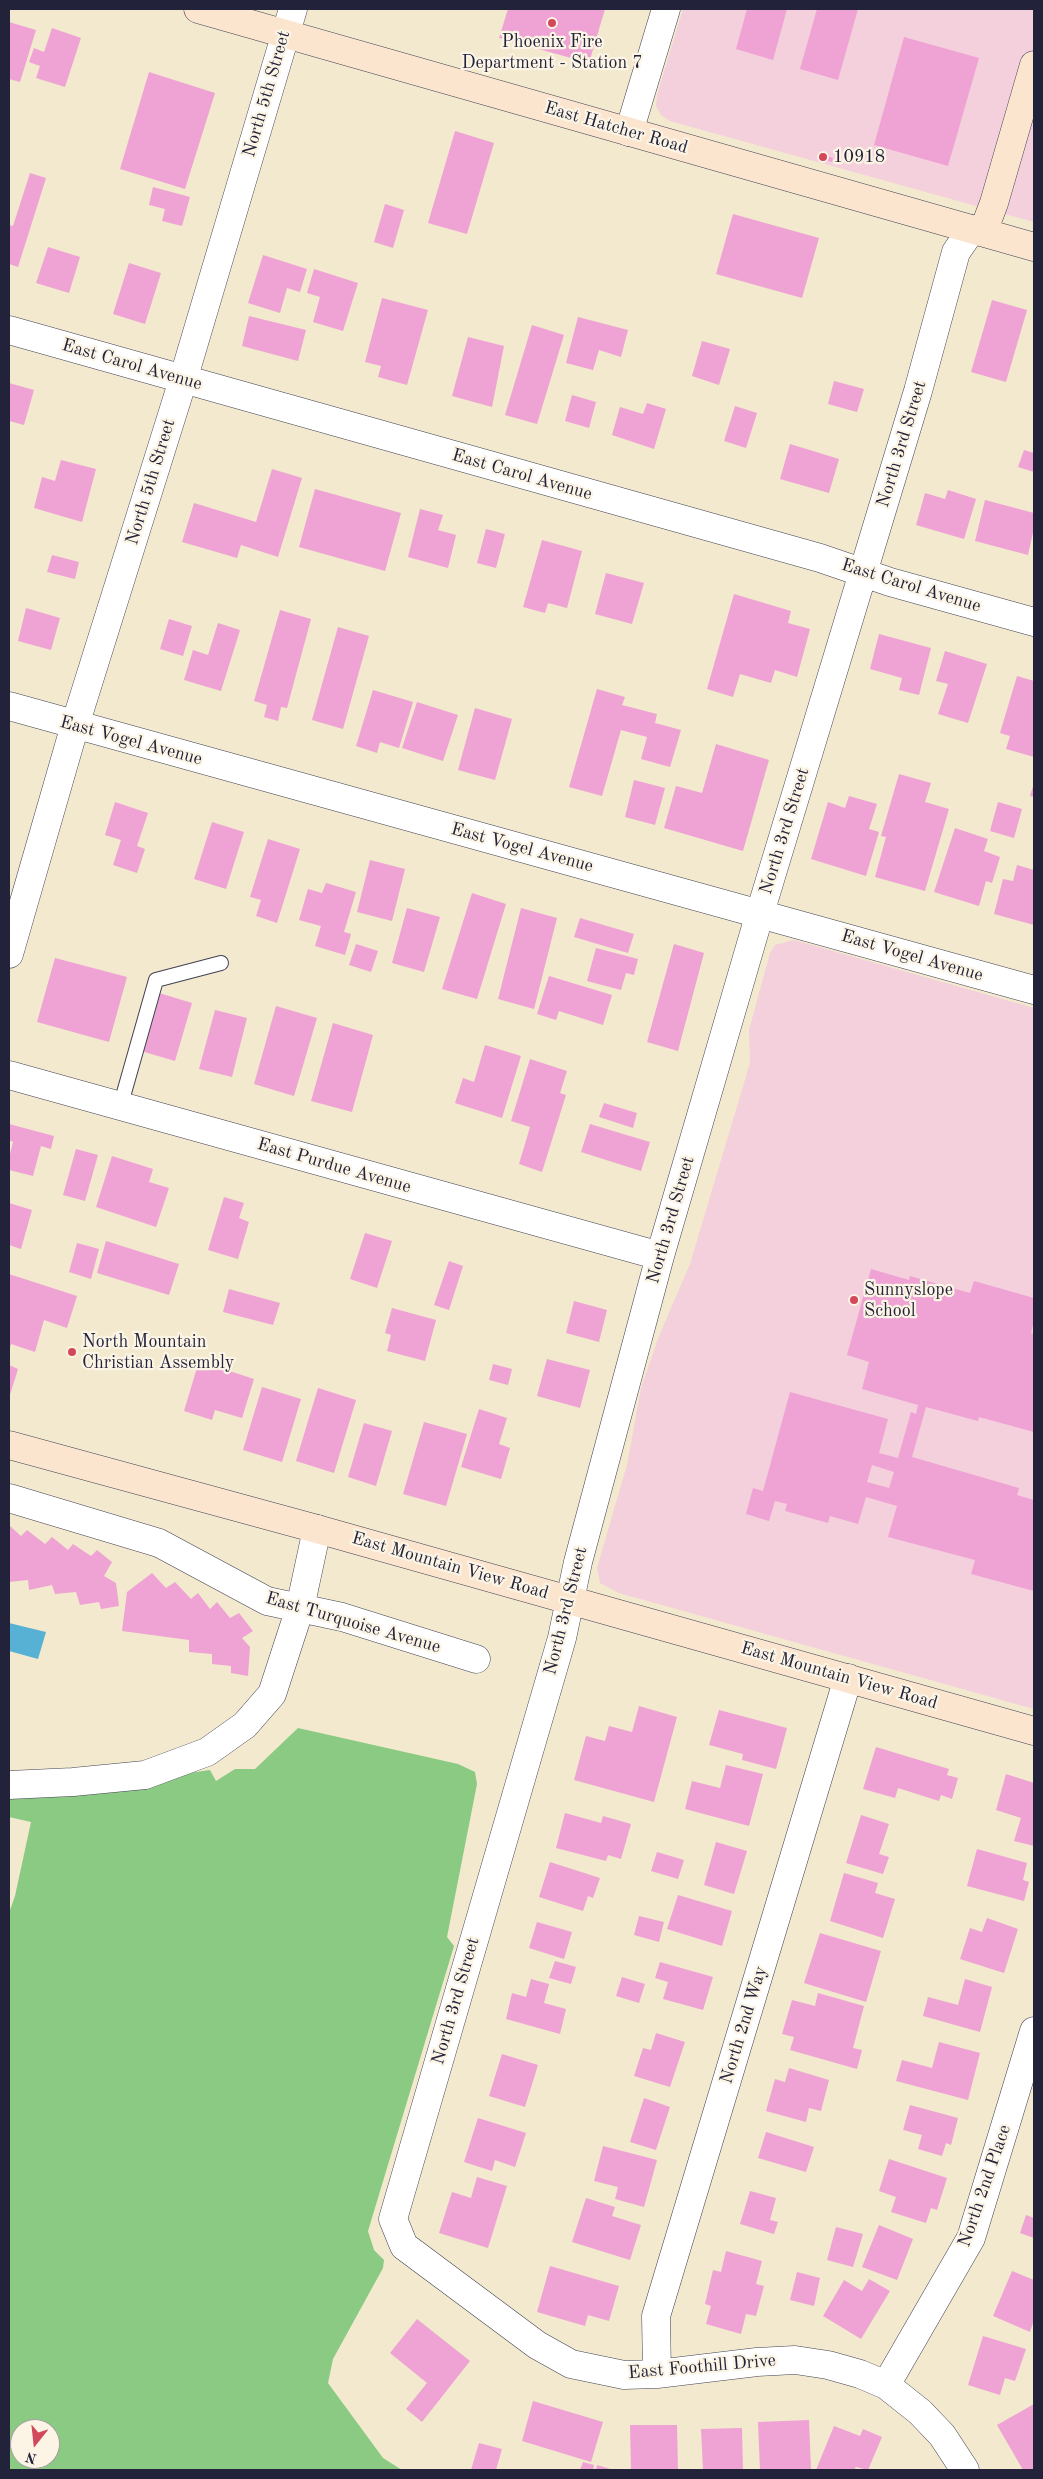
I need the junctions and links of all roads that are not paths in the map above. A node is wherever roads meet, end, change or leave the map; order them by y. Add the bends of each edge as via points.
1 (198, 9) edge
2 (666, 9) edge
3 (288, 21) edge
4 (1034, 65) edge
5 (630, 132) junction
6 (977, 231) junction
7 (1034, 247) edge
8 (9, 330) edge
9 (183, 380) junction
10 (863, 573) junction
11 (1034, 622) edge
12 (9, 706) edge
13 (75, 725) junction
14 (760, 914) junction
15 (9, 954) edge
16 (222, 963) dead end
17 (1034, 990) edge
18 (9, 1076) edge
19 (120, 1106) junction
20 (660, 1256) junction
21 (9, 1444) edge
22 (9, 1498) edge
23 (317, 1529) junction
24 (570, 1600) junction
25 (300, 1608) junction
26 (476, 1659) dead end
27 (848, 1678) junction
28 (1034, 1731) edge
29 (9, 1785) edge
30 (1034, 2031) edge
31 (392, 2219) joint
32 (657, 2374) junction
33 (886, 2385) junction
34 (965, 2470) edge

1 - 3 street, East Hatcher Road
2 - 5 street
3 - 5 street, East Hatcher Road
3 - 9 street, North 5th Street
4 - 6 street, North 3rd Street via 994,203
5 - 6 street, East Hatcher Road
6 - 7 street, East Hatcher Road
6 - 10 street, North 3rd Street via 956,252
8 - 9 street, East Carol Avenue
9 - 10 street, East Carol Avenue via 820,558
9 - 13 street, North 5th Street
10 - 11 street, East Carol Avenue
10 - 14 street, North 3rd Street
12 - 13 street, East Vogel Avenue
13 - 14 street, East Vogel Avenue
13 - 15 street, North 5th Street
14 - 17 street, East Vogel Avenue
14 - 20 street, North 3rd Street
16 - 19 lane via 156,980
18 - 19 street, East Purdue Avenue
19 - 20 street, East Purdue Avenue
20 - 24 street, North 3rd Street
21 - 23 street, East Mountain View Road
22 - 25 street, East Turquoise Avenue via 159,1543 267,1601
23 - 24 street, East Mountain View Road
23 - 25 street
24 - 27 street, East Mountain View Road
24 - 31 street, North 3rd Street via 554,1665
25 - 26 street, East Turquoise Avenue via 342,1617
25 - 29 street via 272,1694 245,1725 208,1752 145,1775
27 - 28 street, East Mountain View Road
27 - 32 street, North 2nd Way via 656,2316
30 - 33 street, North 2nd Place via 971,2238
31 - 32 street, East Foothill Drive via 404,2246 537,2345 571,2364 603,2372
32 - 33 street, East Foothill Drive via 795,2360 828,2365
33 - 34 street, East Foothill Drive via 920,2412 942,2435

